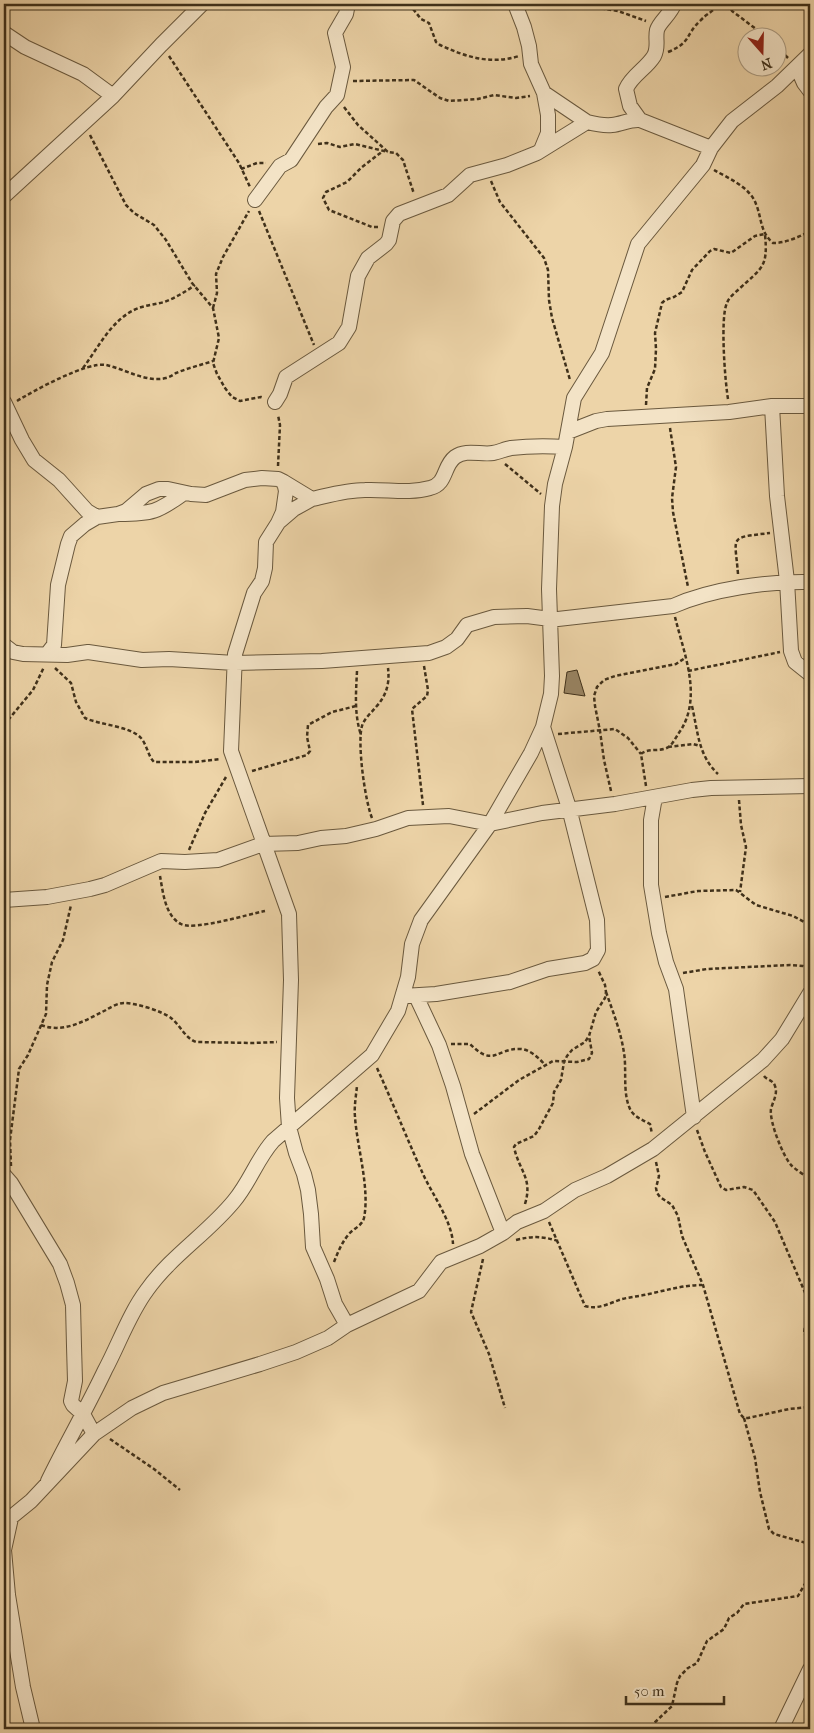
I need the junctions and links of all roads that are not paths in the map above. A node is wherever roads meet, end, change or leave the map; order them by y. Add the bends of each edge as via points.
1 (202, 4) edge
2 (348, 4) edge
3 (515, 4) edge
4 (674, 4) edge
5 (4, 32) edge
6 (810, 54) edge
7 (797, 67) junction
8 (810, 91) edge
9 (544, 93) junction
10 (113, 96) junction
11 (640, 120) junction
12 (587, 122) junction
13 (711, 148) junction
14 (542, 150) junction
15 (4, 196) edge
16 (255, 200) road end
17 (275, 402) road end
18 (6, 405) edge
19 (772, 406) junction
20 (810, 406) edge
21 (568, 432) junction
22 (565, 447) junction
23 (281, 480) junction
24 (184, 493) junction
25 (312, 499) junction
26 (118, 514) junction
27 (98, 517) junction
28 (278, 523) junction
29 (787, 581) junction
30 (810, 582) edge
31 (550, 620) junction
32 (4, 646) edge
33 (51, 654) junction
34 (235, 663) junction
35 (810, 674) edge
36 (545, 731) junction
37 (810, 786) edge
38 (652, 797) junction
39 (569, 808) junction
40 (490, 824) junction
41 (263, 844) junction
42 (4, 900) edge
43 (810, 993) edge
44 (409, 996) junction
45 (694, 1117) junction
46 (289, 1126) junction
47 (8, 1179) edge
48 (508, 1237) junction
49 (347, 1325) junction
50 (83, 1414) junction
51 (97, 1433) junction
52 (48, 1482) junction
53 (7, 1520) edge
54 (810, 1669) edge
55 (34, 1729) edge
56 (781, 1729) edge

1 - 10 street
2 - 16 street via 335,33 343,67 337,95 289,162 282,165
3 - 9 street via 524,27 531,64
4 - 11 street via 657,30 653,58 626,89 630,106
5 - 10 street via 25,47 83,74
6 - 7 street
7 - 8 street
7 - 13 street via 732,121
9 - 12 street
9 - 14 street via 548,133
10 - 15 street
11 - 12 street via 613,125
11 - 13 street
12 - 14 street
13 - 21 street via 703,164 638,244 605,345 574,398
14 - 17 street via 470,175 445,196 399,214 393,220 389,240 368,258 358,276 349,327 339,343 286,377
18 - 27 street via 34,460 59,480 87,511
19 - 20 street
19 - 21 street via 596,421
19 - 29 street via 777,496
21 - 22 street
22 - 25 street via 518,448 492,454 459,455 448,466 441,483 430,489 363,490
22 - 31 street via 552,506
23 - 24 street via 245,480 206,495
23 - 25 street
23 - 28 street via 286,490
24 - 26 street via 157,510
24 - 26 street via 168,489 153,491
25 - 28 street
26 - 27 street
27 - 33 street via 78,529 68,544 58,585
28 - 34 street via 266,542 262,581 254,593 242,629
29 - 30 street
29 - 31 street via 688,599 673,606
29 - 35 street via 791,651 795,662
31 - 34 street via 509,616 482,620 467,625 446,647 429,653 322,662
31 - 36 street via 552,676
32 - 33 street via 12,652
33 - 34 street via 88,652 136,660
34 - 41 street via 231,751
36 - 39 street
36 - 40 street
37 - 38 street via 692,790
38 - 39 street
38 - 45 street via 650,852 653,898 666,962 676,989
39 - 40 street
39 - 44 street via 597,920 598,950 594,959 548,969 510,982
40 - 41 street via 449,816 425,816 346,836
40 - 44 street via 421,920 412,944
41 - 42 street via 218,860 157,862 105,885 47,897
41 - 46 street via 289,914
43 - 45 street via 782,1039 760,1063
44 - 46 street via 372,1055
44 - 48 street via 439,1045 472,1154
45 - 48 street via 653,1149 575,1190 544,1211 518,1222
46 - 49 street via 308,1190 312,1245 335,1304
46 - 50 street via 266,1149 246,1186 231,1205 147,1290
47 - 50 street via 60,1264 67,1283 73,1305 75,1381 71,1401
48 - 49 street via 439,1263 415,1294
49 - 51 street via 336,1334 296,1352 149,1399
50 - 51 street
50 - 52 street
51 - 52 street
52 - 53 street
53 - 55 street via 4,1550 8,1596 23,1686
54 - 56 street

